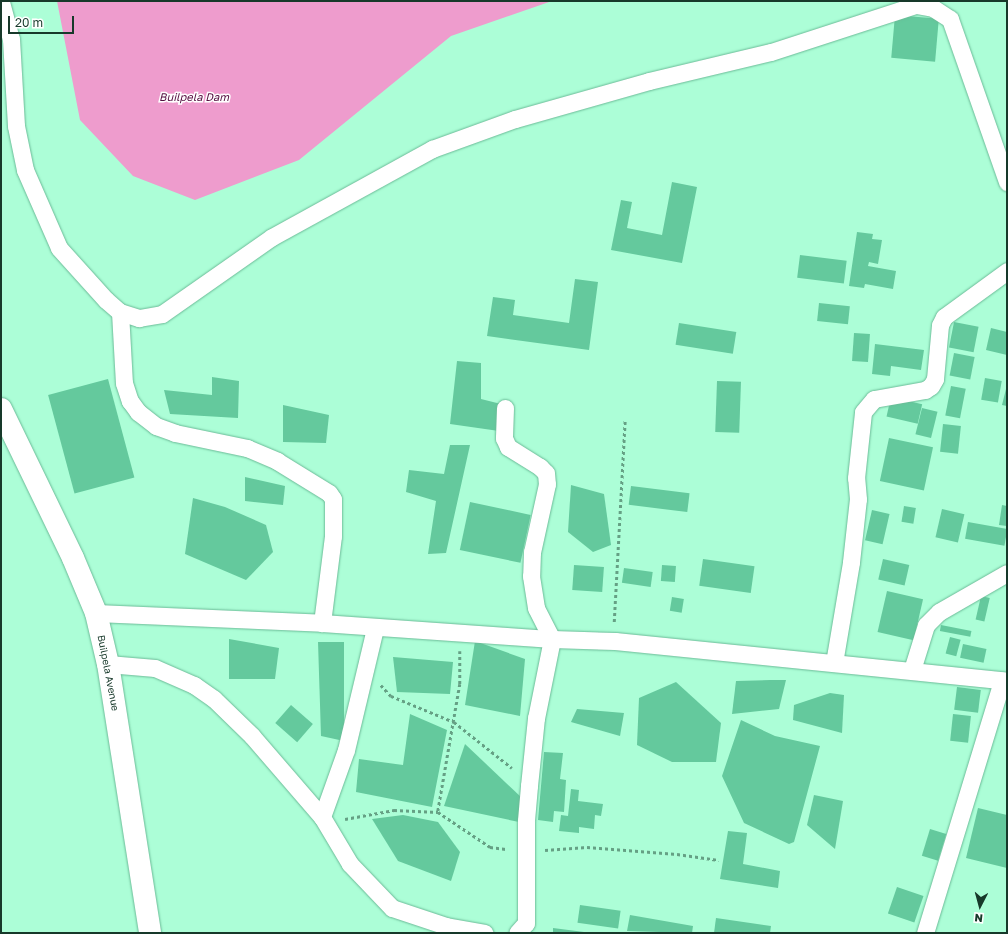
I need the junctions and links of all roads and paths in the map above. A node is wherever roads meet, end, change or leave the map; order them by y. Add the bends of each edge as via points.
1 (1, 2) edge
2 (1007, 182) edge
3 (1007, 271) edge
4 (120, 312) junction
5 (505, 408) dead end
6 (1, 409) edge
7 (625, 420) dead end
8 (1007, 573) edge
9 (96, 613) junction
10 (322, 623) junction
11 (375, 628) junction
12 (552, 639) junction
13 (614, 641) junction
14 (367, 660) junction
15 (834, 663) junction
16 (108, 664) junction
17 (912, 670) junction
18 (1005, 681) edge
19 (529, 786) junction
20 (438, 812) dead end
21 (324, 820) junction
22 (150, 933) edge
23 (484, 933) edge
24 (517, 933) edge
25 (925, 933) edge

1 - 4 street via 11,39 16,126 25,170 59,248
2 - 4 street via 950,19 933,8 916,5 771,52 649,81 515,119 432,149 272,237 162,314 139,318
3 - 15 street via 944,317 940,325 935,379 931,386 925,390 874,399 863,412 851,562
4 - 10 street via 124,383 130,401 138,412 156,426 175,433 247,448 277,461 329,493 333,499 332,536
5 - 12 street via 504,438 508,447 546,473 547,484 532,552 531,576 536,608
6 - 9 street, Builpela Avenue via 73,558
7 - 13 path
8 - 17 street via 935,616 926,625
9 - 10 street
9 - 16 street, Builpela Avenue
10 - 11 street
11 - 12 street
11 - 14 street
12 - 13 street
12 - 19 street via 536,718
13 - 15 street via 771,659
14 - 19 path via 372,675 391,696 454,722 497,754
14 - 21 street via 346,750
15 - 17 street
16 - 21 street via 154,668 194,685 214,699 252,736
16 - 22 street, Builpela Avenue
17 - 18 street
18 - 25 street
19 - 24 street via 526,821 526,923
20 - 21 path via 394,810
21 - 23 street via 350,864 392,908 446,926

